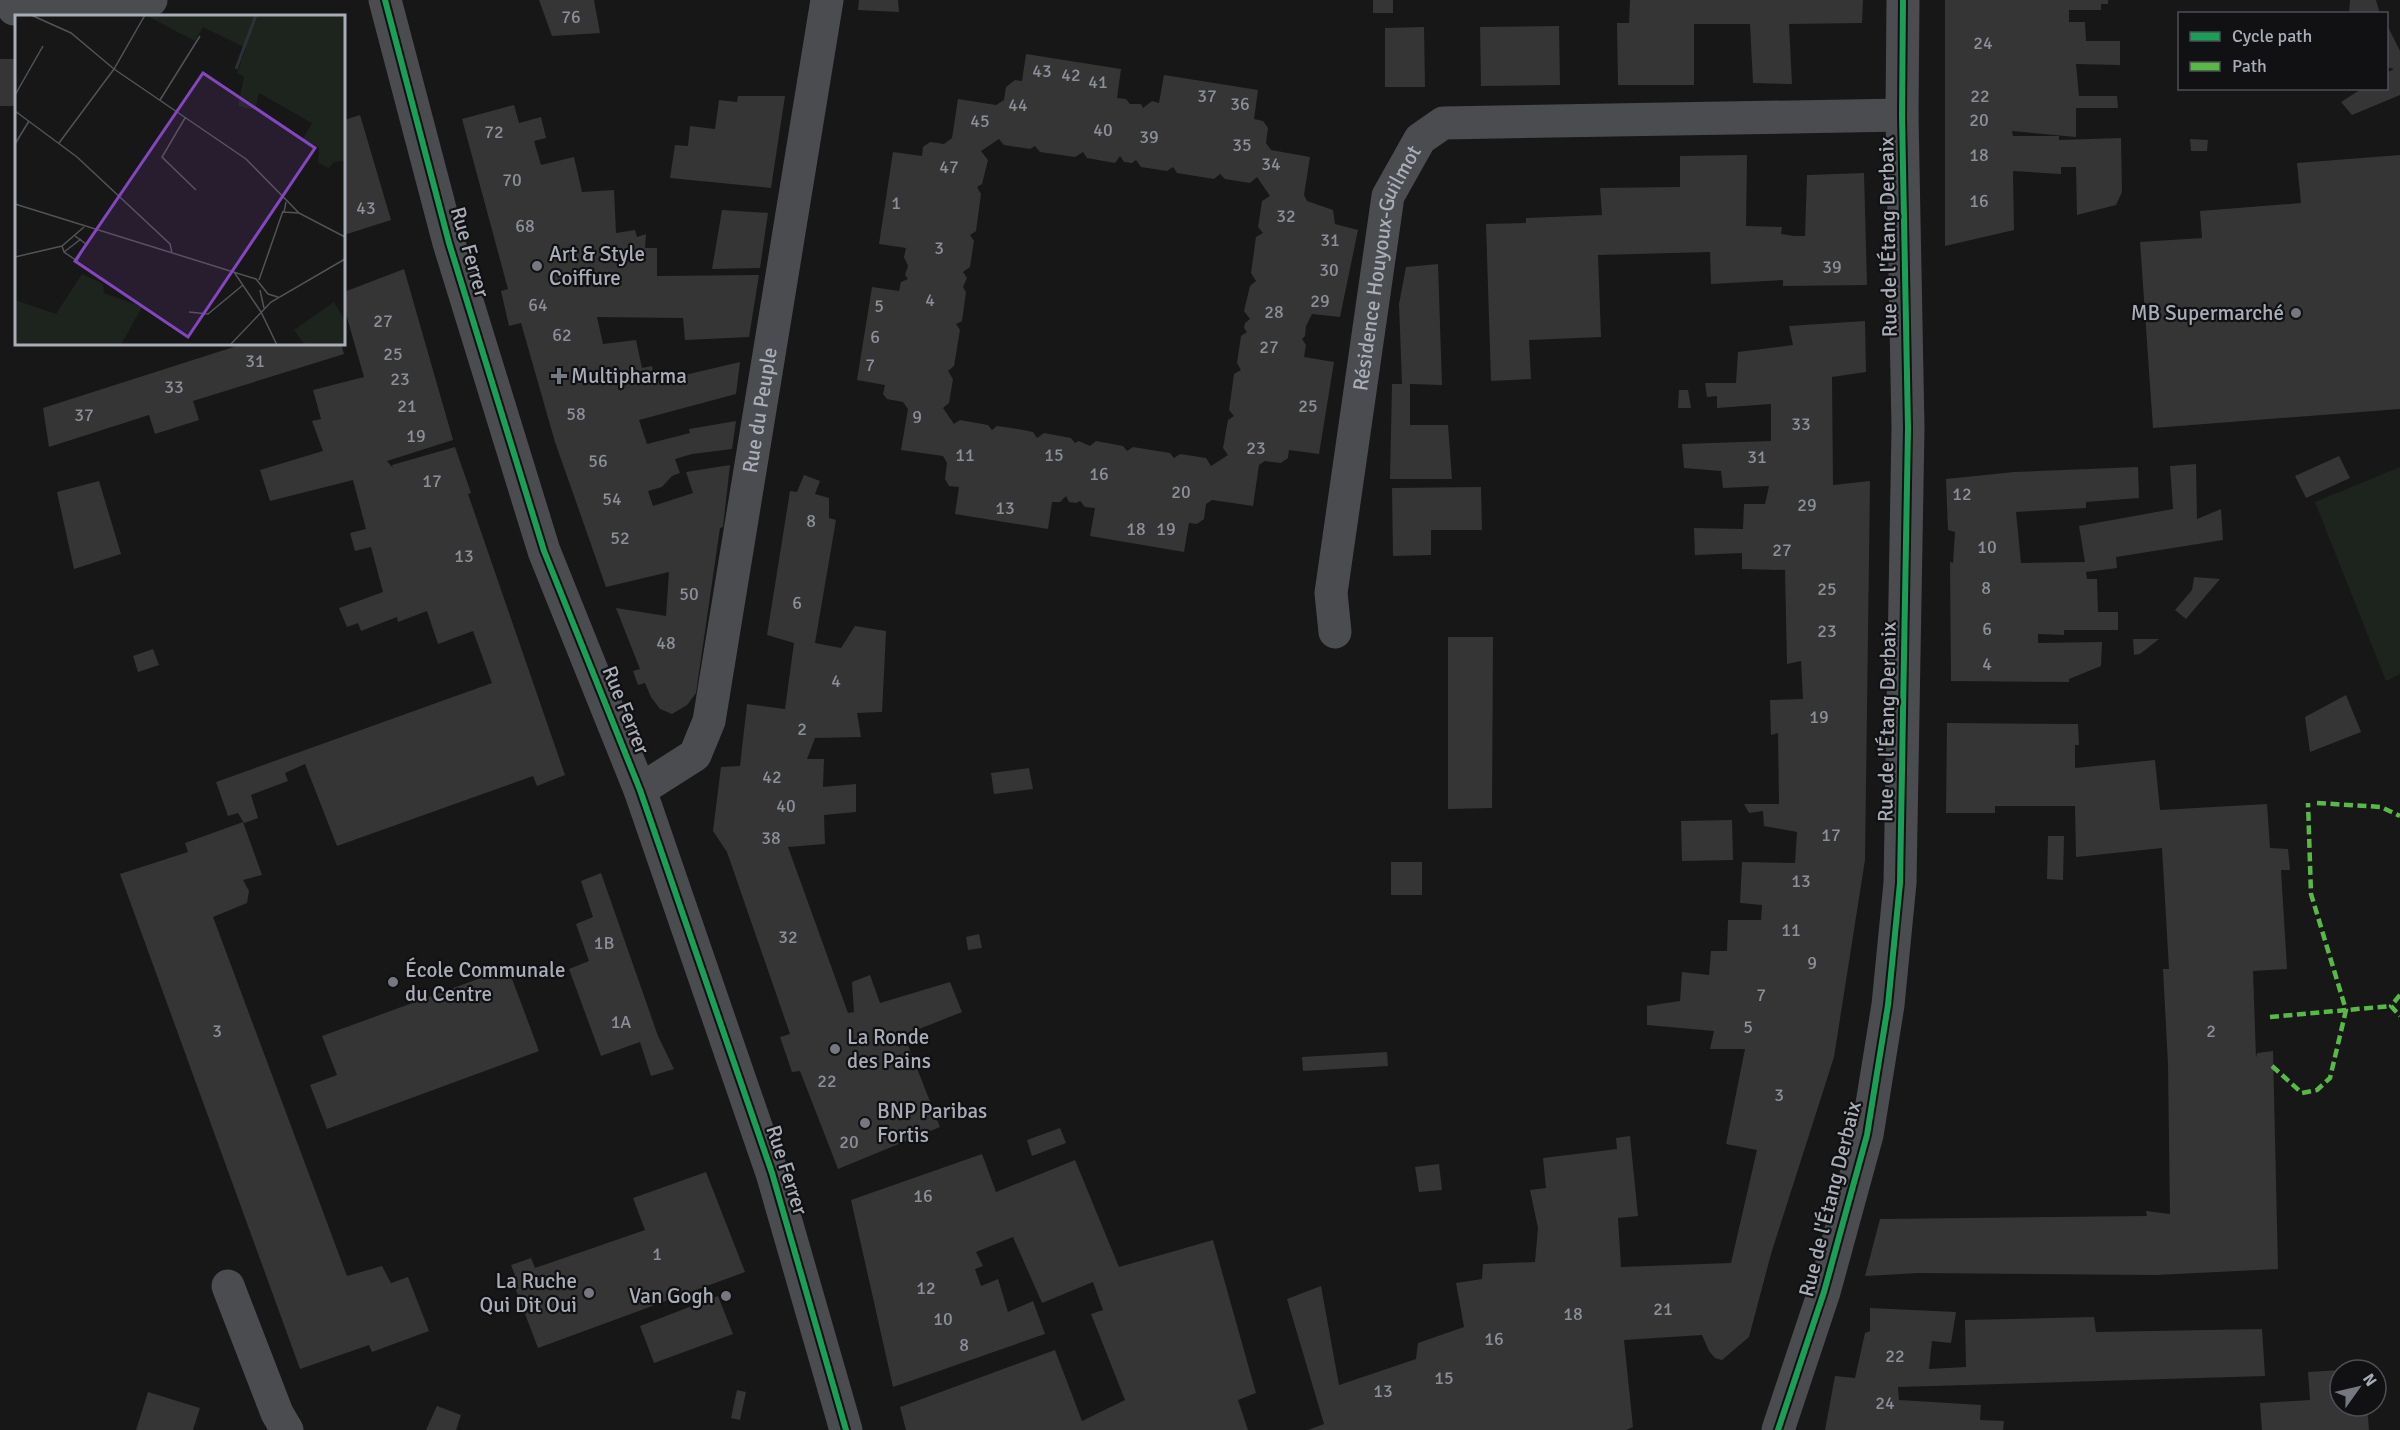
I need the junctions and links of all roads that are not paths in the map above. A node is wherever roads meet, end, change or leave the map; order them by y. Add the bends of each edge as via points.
1 (14, 0) edge
2 (151, 0) edge
3 (385, 0) edge
4 (827, 0) edge
5 (1903, 0) edge
6 (1902, 115) junction
7 (1335, 632) dead end
8 (640, 790) junction
9 (228, 1286) dead end
10 (287, 1430) edge
11 (846, 1430) edge
12 (1778, 1430) edge

1 - 2 street via 14,9
3 - 8 street, Rue Ferrer via 449,243 544,551
4 - 8 street, Rue du Peuple via 709,721 695,755
5 - 6 street, Rue de l'Étang Derbaix
6 - 7 street, Résidence Houyoux-Guilmot via 1443,123 1420,139 1388,196 1331,593
6 - 12 street, Rue de l'Étang Derbaix via 1908,428 1900,883 1888,1005 1867,1136 1824,1292
8 - 11 street, Rue Ferrer via 772,1173
9 - 10 street

